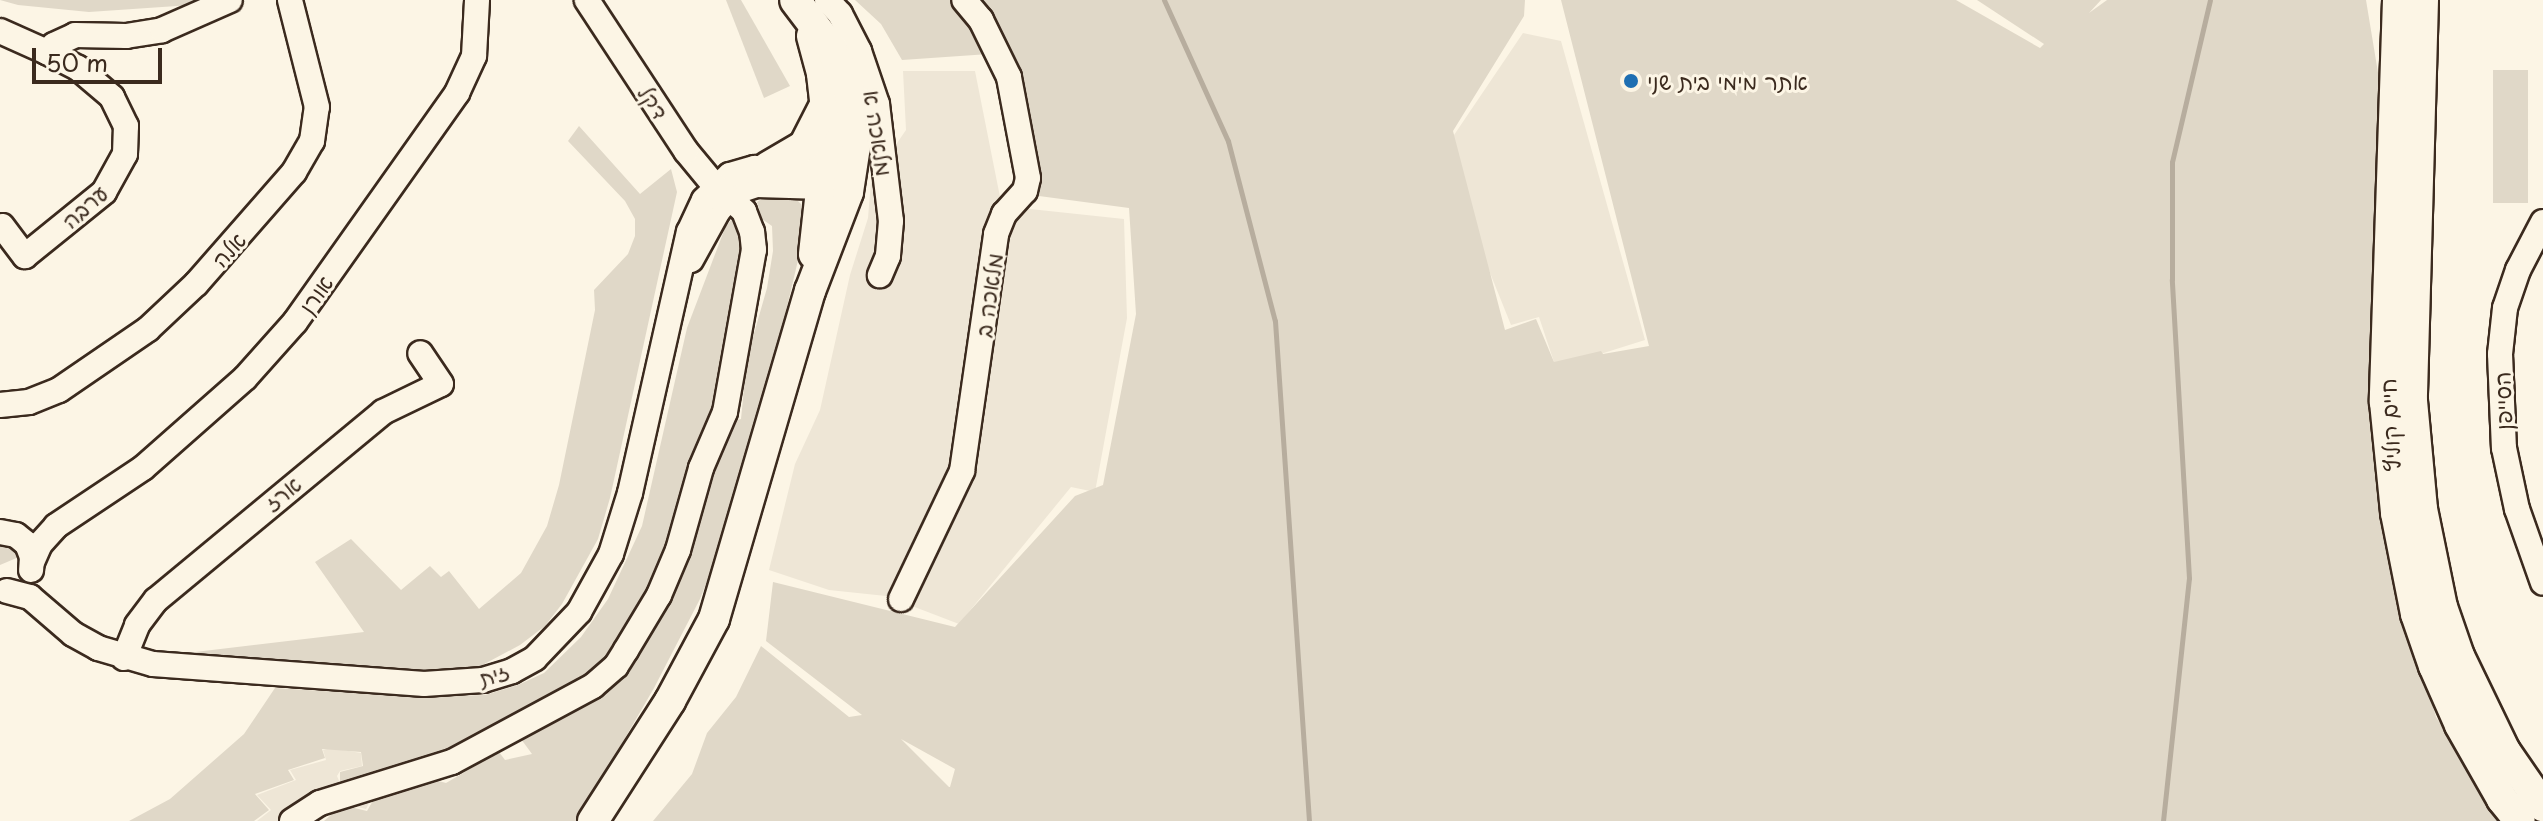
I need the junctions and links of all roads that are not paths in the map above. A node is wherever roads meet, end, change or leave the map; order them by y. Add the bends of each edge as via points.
1 (230, 0) edge
2 (290, 0) edge
3 (477, 0) edge
4 (587, 0) edge
5 (964, 0) edge
6 (2398, 0) edge
7 (2423, 0) edge
8 (809, 4) edge
9 (0, 31) edge
10 (47, 52) junction
11 (826, 101) junction
12 (768, 167) junction
13 (833, 179) junction
14 (722, 192) junction
15 (2543, 222) edge
16 (2, 226) dead end
17 (880, 275) dead end
18 (420, 353) dead end
19 (0, 405) edge
20 (60, 523) junction
21 (6, 533) edge
22 (32, 564) junction
23 (2543, 583) edge
24 (2, 591) edge
25 (901, 599) dead end
26 (51, 615) junction
27 (124, 658) junction
28 (2543, 806) edge
29 (292, 821) edge
30 (593, 821) edge
31 (2520, 821) edge

1 - 10 street via 162,30 75,35
2 - 19 street, אלה via 317,107 312,141 294,172 185,296 142,334 49,395
3 - 20 street, אורן via 474,56 457,93 295,322 245,378 143,468
4 - 14 street, דקל via 686,151
5 - 25 street, מלאכה ב via 981,20 1009,77 1028,178 996,234 962,471
6 - 31 main road, חיים קוליץ via 2385,402 2396,513 2416,614 2434,666 2460,725
7 - 28 main road, חיים קוליץ via 2412,401 2422,509 2442,607 2459,656 2505,751
8 - 11 main road
8 - 13 main road via 850,93 856,140
8 - 17 street, מלאכה א via 840,14 877,104 891,221 888,256
9 - 10 street
10 - 16 street, ערבה via 88,75 112,97 126,126 125,154 104,192 25,256
11 - 12 main road via 804,146
11 - 13 main road
12 - 13 street
12 - 14 street via 743,170
13 - 14 street
13 - 30 main road via 834,235 810,291 714,619 670,701
14 - 27 street, זית via 680,279 611,554 579,612 535,658 483,680 424,684 168,666
14 - 29 street, דקל via 748,217 754,250 725,412 701,468 669,575 616,666 593,686 482,748 416,776 320,803
15 - 23 street, הסייפן via 2505,308 2500,354 2504,448 2517,509
18 - 27 street, ארז via 441,384 383,412 156,600 137,625
20 - 21 street, אורן
20 - 22 street, אורן via 40,544
21 - 22 street, זית via 27,544
22 - 24 street, אורן via 24,582
22 - 26 street, זית via 38,594
24 - 26 street, זית via 30,597
26 - 27 street, זית via 85,641

